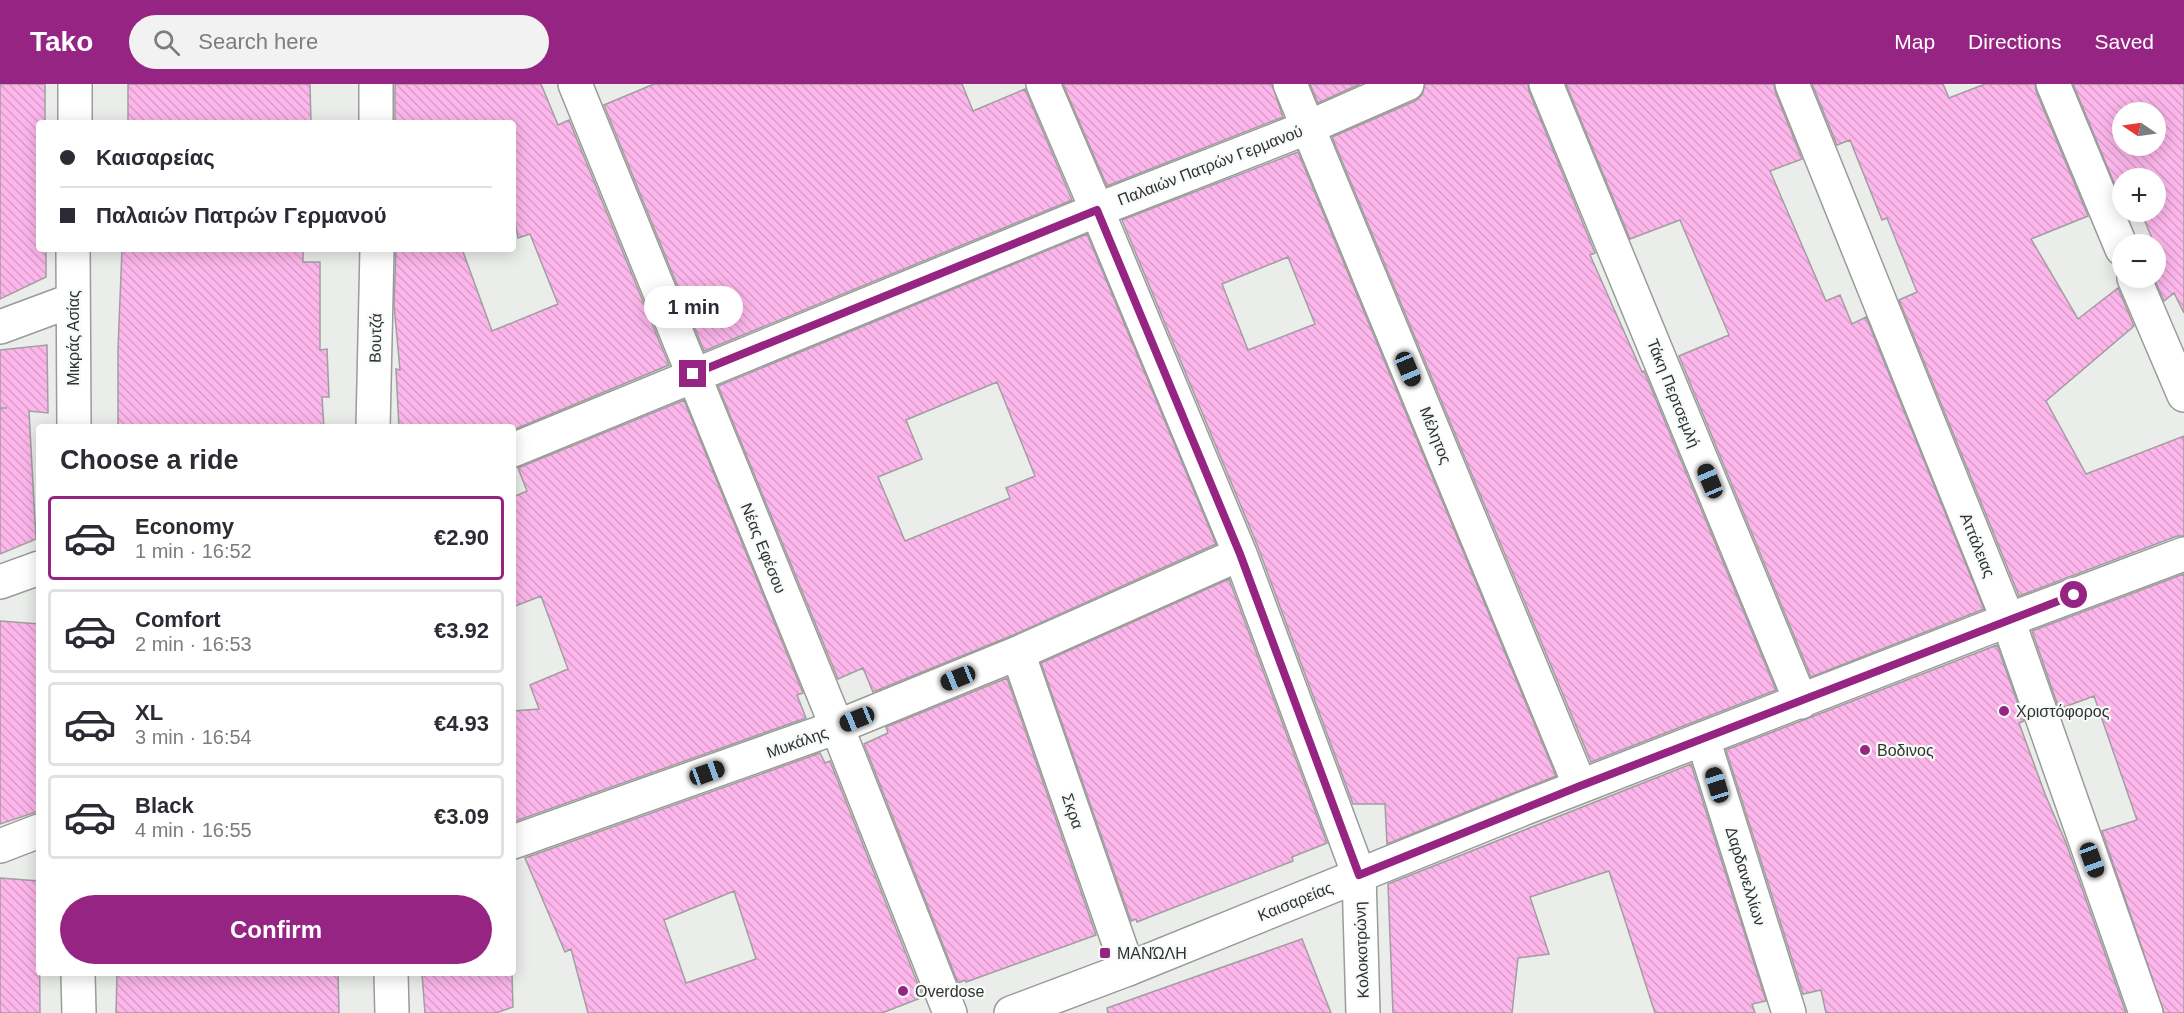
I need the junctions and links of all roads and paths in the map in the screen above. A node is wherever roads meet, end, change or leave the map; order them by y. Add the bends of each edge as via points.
1 (75, 84) edge
2 (376, 84) edge
3 (1042, 84) edge
4 (1290, 84) edge
5 (1407, 84) edge
6 (1546, 84) edge
7 (1792, 84) edge
8 (2053, 84) edge
9 (580, 86) edge
10 (75, 120) edge
11 (376, 120) edge
12 (1309, 127) junction
13 (1097, 210) junction
14 (2116, 234) edge
15 (73, 252) edge
16 (377, 252) edge
17 (2138, 288) edge
18 (73, 300) junction
19 (0, 327) edge
20 (693, 374) junction
21 (2184, 395) edge
22 (74, 424) edge
23 (373, 424) edge
24 (516, 449) edge
25 (1240, 554) junction
26 (2184, 554) edge
27 (36, 569) edge
28 (0, 582) edge
29 (2008, 620) junction
30 (1018, 654) junction
31 (1801, 702) junction
32 (837, 727) junction
33 (1703, 739) junction
34 (1580, 786) junction
35 (36, 832) edge
36 (516, 841) edge
37 (0, 846) edge
38 (1359, 875) junction
39 (1128, 969) junction
40 (78, 976) edge
41 (391, 976) edge
42 (1065, 1003) edge
43 (79, 1013) edge
44 (392, 1013) edge
45 (950, 1013) edge
46 (1011, 1013) edge
47 (1363, 1013) edge
48 (1789, 1013) edge
49 (2146, 1013) edge

1 - 10 street
2 - 11 street
3 - 13 street, Κολοκοτρώνη
4 - 12 street, Μέλητος
5 - 12 street, Παλαιών Πατρών Γερμανού
6 - 31 street, Τάκη Περτσεμλή
7 - 29 street, Αττάλειας
8 - 14 street
9 - 20 street, Νέας Εφέσου
12 - 13 street, Παλαιών Πατρών Γερμανού
12 - 34 street, Μέλητος
13 - 20 street, Παλαιών Πατρών Γερμανού
13 - 25 street, Κολοκοτρώνη
15 - 18 street, Μικράς Ασίας
16 - 23 street, Βουτζά
17 - 21 street
18 - 19 street
18 - 22 street, Μικράς Ασίας
20 - 24 street, Παλαιών Πατρών Γερμανού
20 - 32 street, Νέας Εφέσου
25 - 30 street, Μυκάλης
25 - 38 street, Κολοκοτρώνη
26 - 29 street, Καισαρείας
27 - 28 street
29 - 31 street, Καισαρείας
29 - 49 street, Αττάλειας
30 - 32 street, Μυκάλης
30 - 39 street, Σκρα
31 - 33 street, Καισαρείας
32 - 36 street, Μυκάλης
32 - 45 street, Νέας Εφέσου
33 - 34 street, Καισαρείας
33 - 48 street, Δαρδανελλίων
34 - 38 street, Καισαρείας
35 - 37 street
38 - 39 street, Καισαρείας
38 - 47 street, Κολοκοτρώνη
39 - 42 street, Καισαρείας
40 - 43 street
41 - 44 street
42 - 46 street, Καισαρείας

